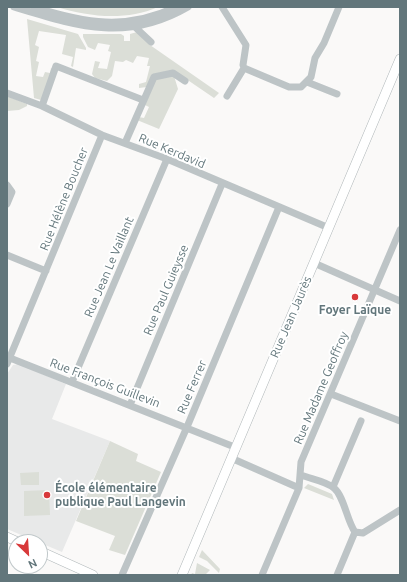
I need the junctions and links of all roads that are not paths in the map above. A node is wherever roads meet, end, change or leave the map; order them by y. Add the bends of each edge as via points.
1 (14, 7) edge
2 (34, 7) edge
3 (176, 7) edge
4 (188, 7) edge
5 (222, 7) edge
6 (340, 7) edge
7 (135, 27) junction
8 (151, 42) dead end
9 (399, 64) edge
10 (244, 68) junction
11 (185, 81) dead end
12 (307, 82) junction
13 (7, 93) edge
14 (337, 94) dead end
15 (227, 96) dead end
16 (143, 100) junction
17 (42, 106) junction
18 (102, 135) junction
19 (125, 143) junction
20 (167, 159) junction
21 (222, 184) junction
22 (7, 186) edge
23 (7, 204) edge
24 (279, 207) junction
25 (329, 228) junction
26 (400, 230) edge
27 (7, 255) edge
28 (314, 262) junction
29 (46, 271) junction
30 (375, 289) junction
31 (400, 301) edge
32 (8, 361) edge
33 (72, 382) junction
34 (330, 394) junction
35 (130, 405) junction
36 (361, 421) dead end
37 (400, 421) edge
38 (187, 427) junction
39 (236, 448) junction
40 (231, 458) junction
41 (301, 475) junction
42 (333, 487) junction
43 (299, 488) junction
44 (400, 510) edge
45 (355, 532) junction
46 (48, 555) edge
47 (93, 575) edge
48 (122, 575) edge
49 (182, 575) edge
50 (262, 575) edge
51 (337, 575) edge

1 - 7 street via 85,27
2 - 3 street via 66,17 106,23 148,18
4 - 7 street
5 - 10 street via 246,44
6 - 12 street via 315,58 311,77
7 - 8 street
9 - 25 main road, Rue Jean Jaurès
10 - 12 street via 294,88 301,87
10 - 15 street
11 - 16 street via 173,73 154,77
12 - 14 street
13 - 17 street, Rue Kerdavid
16 - 17 street via 56,66
16 - 19 street
17 - 18 street, Rue Kerdavid
18 - 19 street, Rue Kerdavid
18 - 29 street, Rue Hélène Boucher
19 - 20 street, Rue Kerdavid
20 - 21 street, Rue Kerdavid
20 - 33 street, Rue Jean Le Vaillant
21 - 24 street, Rue Kerdavid
21 - 35 street, Rue Paul Guieysse
22 - 23 street via 12,192
24 - 25 street, Rue Kerdavid
24 - 38 street, Rue Ferrer
25 - 28 main road, Rue Jean Jaurès
26 - 30 street, Rue Madame Geoffroy
27 - 29 street
28 - 30 street
28 - 39 main road, Rue Jean Jaurès
29 - 32 street, Rue Hélène Boucher
30 - 31 street
30 - 34 street, Rue Madame Geoffroy
32 - 33 street, Rue François Guillevin
33 - 35 street, Rue François Guillevin
34 - 37 street
34 - 41 street, Rue Madame Geoffroy via 301,462
35 - 38 street, Rue François Guillevin
36 - 42 street
38 - 39 street, Rue François Guillevin
38 - 48 street, Rue Ferrer
39 - 40 main road, Rue Jean Jaurès
40 - 43 street
40 - 49 main road, Rue Jean Jaurès
41 - 42 street
41 - 43 street, Rue Madame Geoffroy
42 - 45 street
43 - 50 street, Rue Madame Geoffroy
44 - 45 street via 363,533
45 - 51 street
46 - 47 main road

